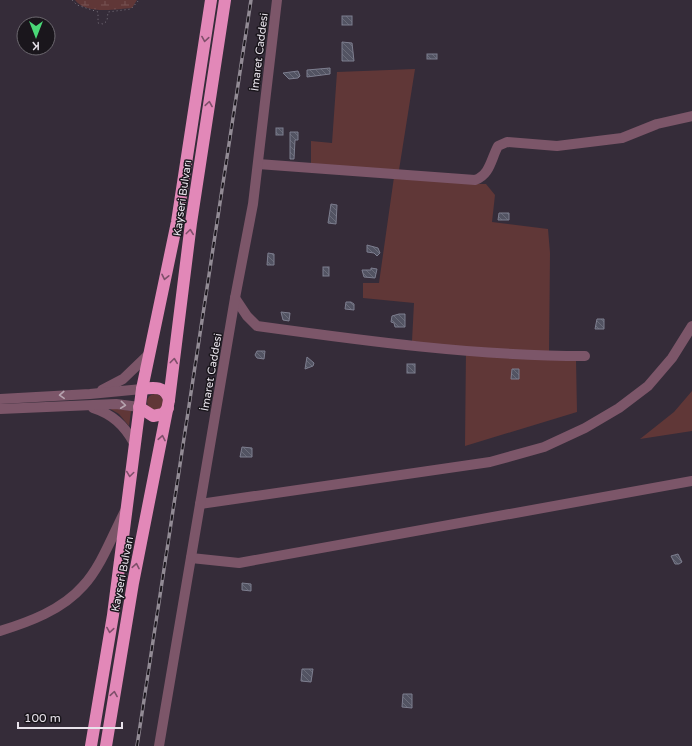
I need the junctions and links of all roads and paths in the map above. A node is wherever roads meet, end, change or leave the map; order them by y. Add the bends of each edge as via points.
1 (72, 0) edge
2 (139, 0) edge
3 (211, 0) edge
4 (225, 0) edge
5 (277, 0) edge
6 (692, 116) edge
7 (258, 164) junction
8 (235, 298) junction
9 (692, 326) edge
10 (149, 354) junction
11 (585, 356) dead end
12 (142, 388) junction
13 (90, 394) junction
14 (0, 399) edge
15 (169, 404) junction
16 (87, 406) junction
17 (139, 407) junction
18 (0, 410) edge
19 (134, 443) junction
20 (692, 481) edge
21 (200, 504) junction
22 (126, 509) junction
23 (191, 558) junction
24 (0, 631) edge
25 (91, 746) edge
26 (106, 746) edge
27 (159, 746) edge

1 - 2 path via 77,5 98,12 98,23 103,24 107,21 108,12 131,9
3 -> 10 highway, Kayseri Bulvarı via 177,222
15 -> 4 highway, Kayseri Bulvarı via 191,222
5 - 7 street, İmaret Caddesi
6 - 7 street via 657,124 622,138 557,146 507,142 498,146 486,173 481,178 466,180
7 - 8 street, İmaret Caddesi
8 - 11 street via 257,326 379,342 495,353
8 - 21 street, İmaret Caddesi
9 - 21 street via 672,358 642,390 619,408 585,428 544,447 490,462
10 - 12 highway, Kayseri Bulvarı
10 - 13 street via 118,382
12 - 13 street
12 - 15 highway via 162,389 167,393
12 - 17 highway
13 -> 14 street
15 - 17 highway via 163,414 154,416
26 -> 15 highway, Kayseri Bulvarı via 133,583
16 -> 17 street via 116,404
16 - 18 street
16 - 19 street via 107,412 128,431
17 - 19 highway, Kayseri Bulvarı
19 -> 22 highway, Kayseri Bulvarı
20 - 23 street via 239,563
21 - 23 street, İmaret Caddesi
22 - 24 street via 93,573 83,586 56,608
22 -> 25 highway, Kayseri Bulvarı via 113,616
23 - 27 street, İmaret Caddesi

